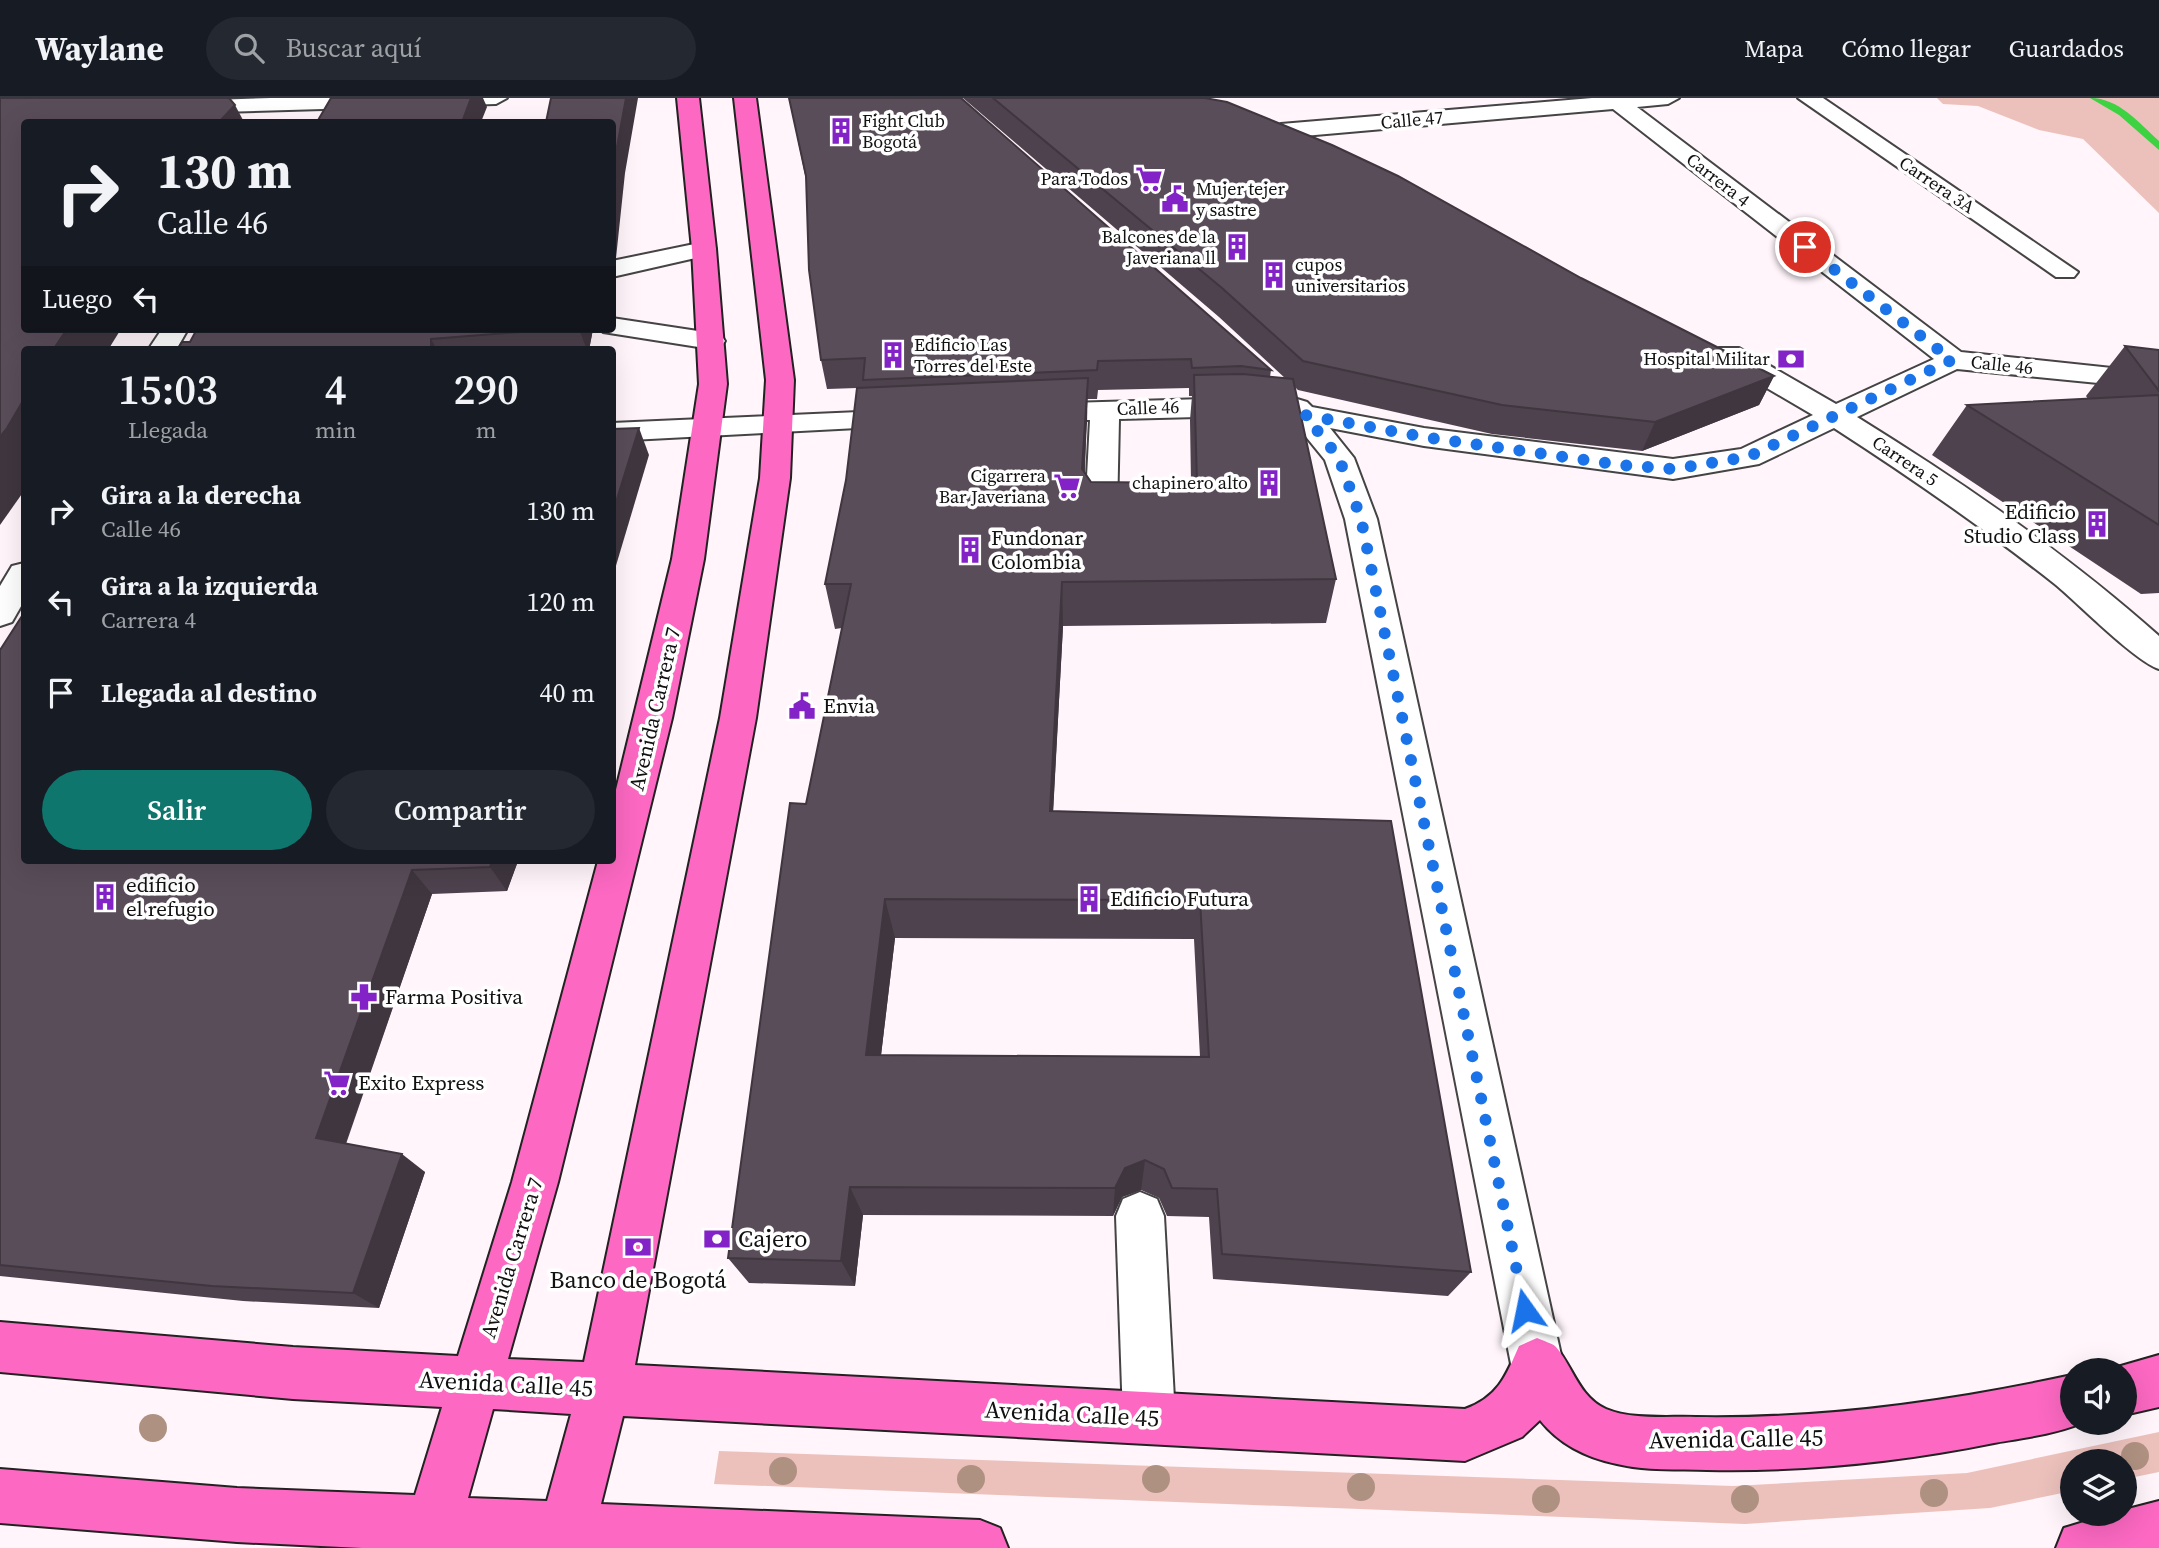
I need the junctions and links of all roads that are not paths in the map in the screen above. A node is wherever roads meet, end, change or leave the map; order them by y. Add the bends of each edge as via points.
1 (496, 98) edge
2 (688, 98) edge
3 (745, 98) edge
4 (1668, 98) edge
5 (1810, 98) edge
6 (1616, 100) edge
7 (163, 108) edge
8 (310, 108) edge
9 (1324, 152) edge
10 (704, 249) junction
11 (616, 268) edge
12 (2065, 272) dead end
13 (616, 327) edge
14 (711, 341) junction
15 (1712, 345) edge
16 (1952, 360) junction
17 (2159, 382) edge
18 (1291, 402) junction
19 (1105, 410) junction
20 (1004, 414) edge
21 (1835, 414) junction
22 (937, 418) edge
23 (780, 425) junction
24 (708, 429) junction
25 (616, 432) edge
26 (1101, 514) edge
27 (21, 579) edge
28 (0, 614) edge
29 (2155, 649) edge
30 (1140, 1216) edge
31 (0, 1347) edge
32 (1537, 1364) junction
33 (2159, 1381) edge
34 (474, 1382) junction
35 (2137, 1386) edge
36 (604, 1389) junction
37 (2060, 1403) edge
38 (1149, 1418) junction
39 (0, 1496) edge
40 (2159, 1529) edge
41 (429, 1536) edge
42 (564, 1539) edge
43 (980, 1548) edge
44 (2084, 1548) edge

1 - 8 street
2 - 10 main road, Avenida Carrera 7
3 - 23 main road via 775,337
4 - 6 street, Calle 47
5 - 12 street, Carrera 3A
6 - 9 street, Calle 47 via 1269,127
6 - 16 street, Carrera 4
7 - 8 street
10 - 11 street
10 - 14 main road, Avenida Carrera 7
13 - 14 street
14 - 24 main road, Avenida Carrera 7
15 - 21 street, Carrera 5
16 - 17 street, Calle 46
16 - 21 street, Calle 46
18 - 19 street, Calle 46
18 - 21 street, Calle 46 via 1424,437 1673,469 1748,457
18 - 32 street via 1339,458 1361,519
19 - 20 street, Calle 46
19 - 26 street
21 - 29 street, Carrera 5 via 2037,554
22 - 23 street
23 - 24 street
23 - 36 main road via 738,718
24 - 25 street
24 - 34 main road, Avenida Carrera 7 via 688,559 654,718 535,1182
27 - 28 street
30 - 38 street
31 - 34 main road, Avenida Calle 45 via 293,1373
32 - 37 main road, Avenida Calle 45 via 1570,1416 1614,1438 1650,1442 1714,1445 1820,1439 1923,1428
32 - 38 main road, Avenida Calle 45 via 1531,1391 1515,1410 1494,1426 1465,1435
33 - 35 main road
34 - 36 main road, Avenida Calle 45
34 - 41 main road, Avenida Carrera 7
36 - 38 main road, Avenida Calle 45
36 - 42 main road
39 - 41 main road
40 - 44 main road
41 - 42 main road
42 - 43 main road

